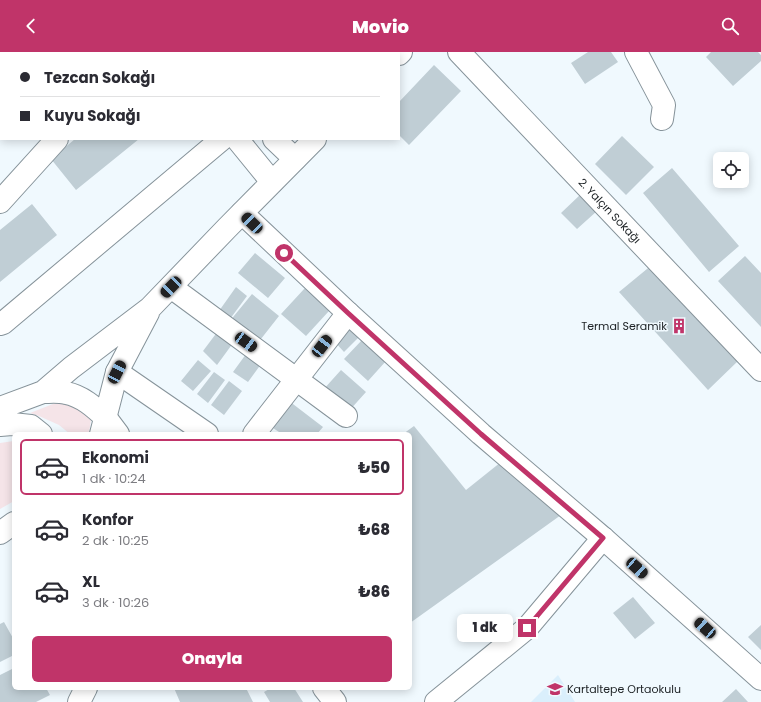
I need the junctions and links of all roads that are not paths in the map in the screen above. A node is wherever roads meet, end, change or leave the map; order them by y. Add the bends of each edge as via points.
1 (459, 52) edge
2 (636, 52) edge
3 (662, 119) dead end
4 (55, 140) edge
5 (221, 140) edge
6 (238, 140) edge
7 (275, 140) edge
8 (314, 140) edge
9 (294, 159) junction
10 (272, 182) junction
11 (0, 202) edge
12 (242, 213) junction
13 (171, 287) junction
14 (150, 308) junction
15 (348, 313) junction
16 (0, 324) edge
17 (761, 370) edge
18 (117, 372) junction
19 (296, 379) junction
20 (43, 392) junction
21 (0, 408) edge
22 (346, 416) dead end
23 (0, 425) edge
24 (108, 429) edge
25 (38, 432) edge
26 (204, 432) edge
27 (256, 432) edge
28 (12, 525) edge
29 (0, 534) edge
30 (12, 537) edge
31 (603, 538) junction
32 (0, 540) edge
33 (761, 679) edge
34 (85, 690) edge
35 (326, 690) edge
36 (80, 702) edge
37 (335, 702) edge
38 (436, 702) edge

1 - 17 street, 2. Yalçın Sokağı
2 - 3 street via 664,105
4 - 11 street
5 - 16 street
6 - 10 street
7 - 9 street
8 - 9 street
9 - 10 street
10 - 12 street
12 - 13 street
12 - 15 street
13 - 14 street
13 - 19 street
14 - 18 street
14 - 20 street
15 - 19 street
15 - 31 street via 481,434
18 - 24 street
18 - 26 street
19 - 22 street
19 - 27 street
20 - 21 street
20 - 24 street via 64,392 80,397 93,406
23 - 25 street via 31,426
28 - 29 street
30 - 32 street
31 - 33 street
31 - 38 street via 527,628
34 - 36 street
35 - 37 street

